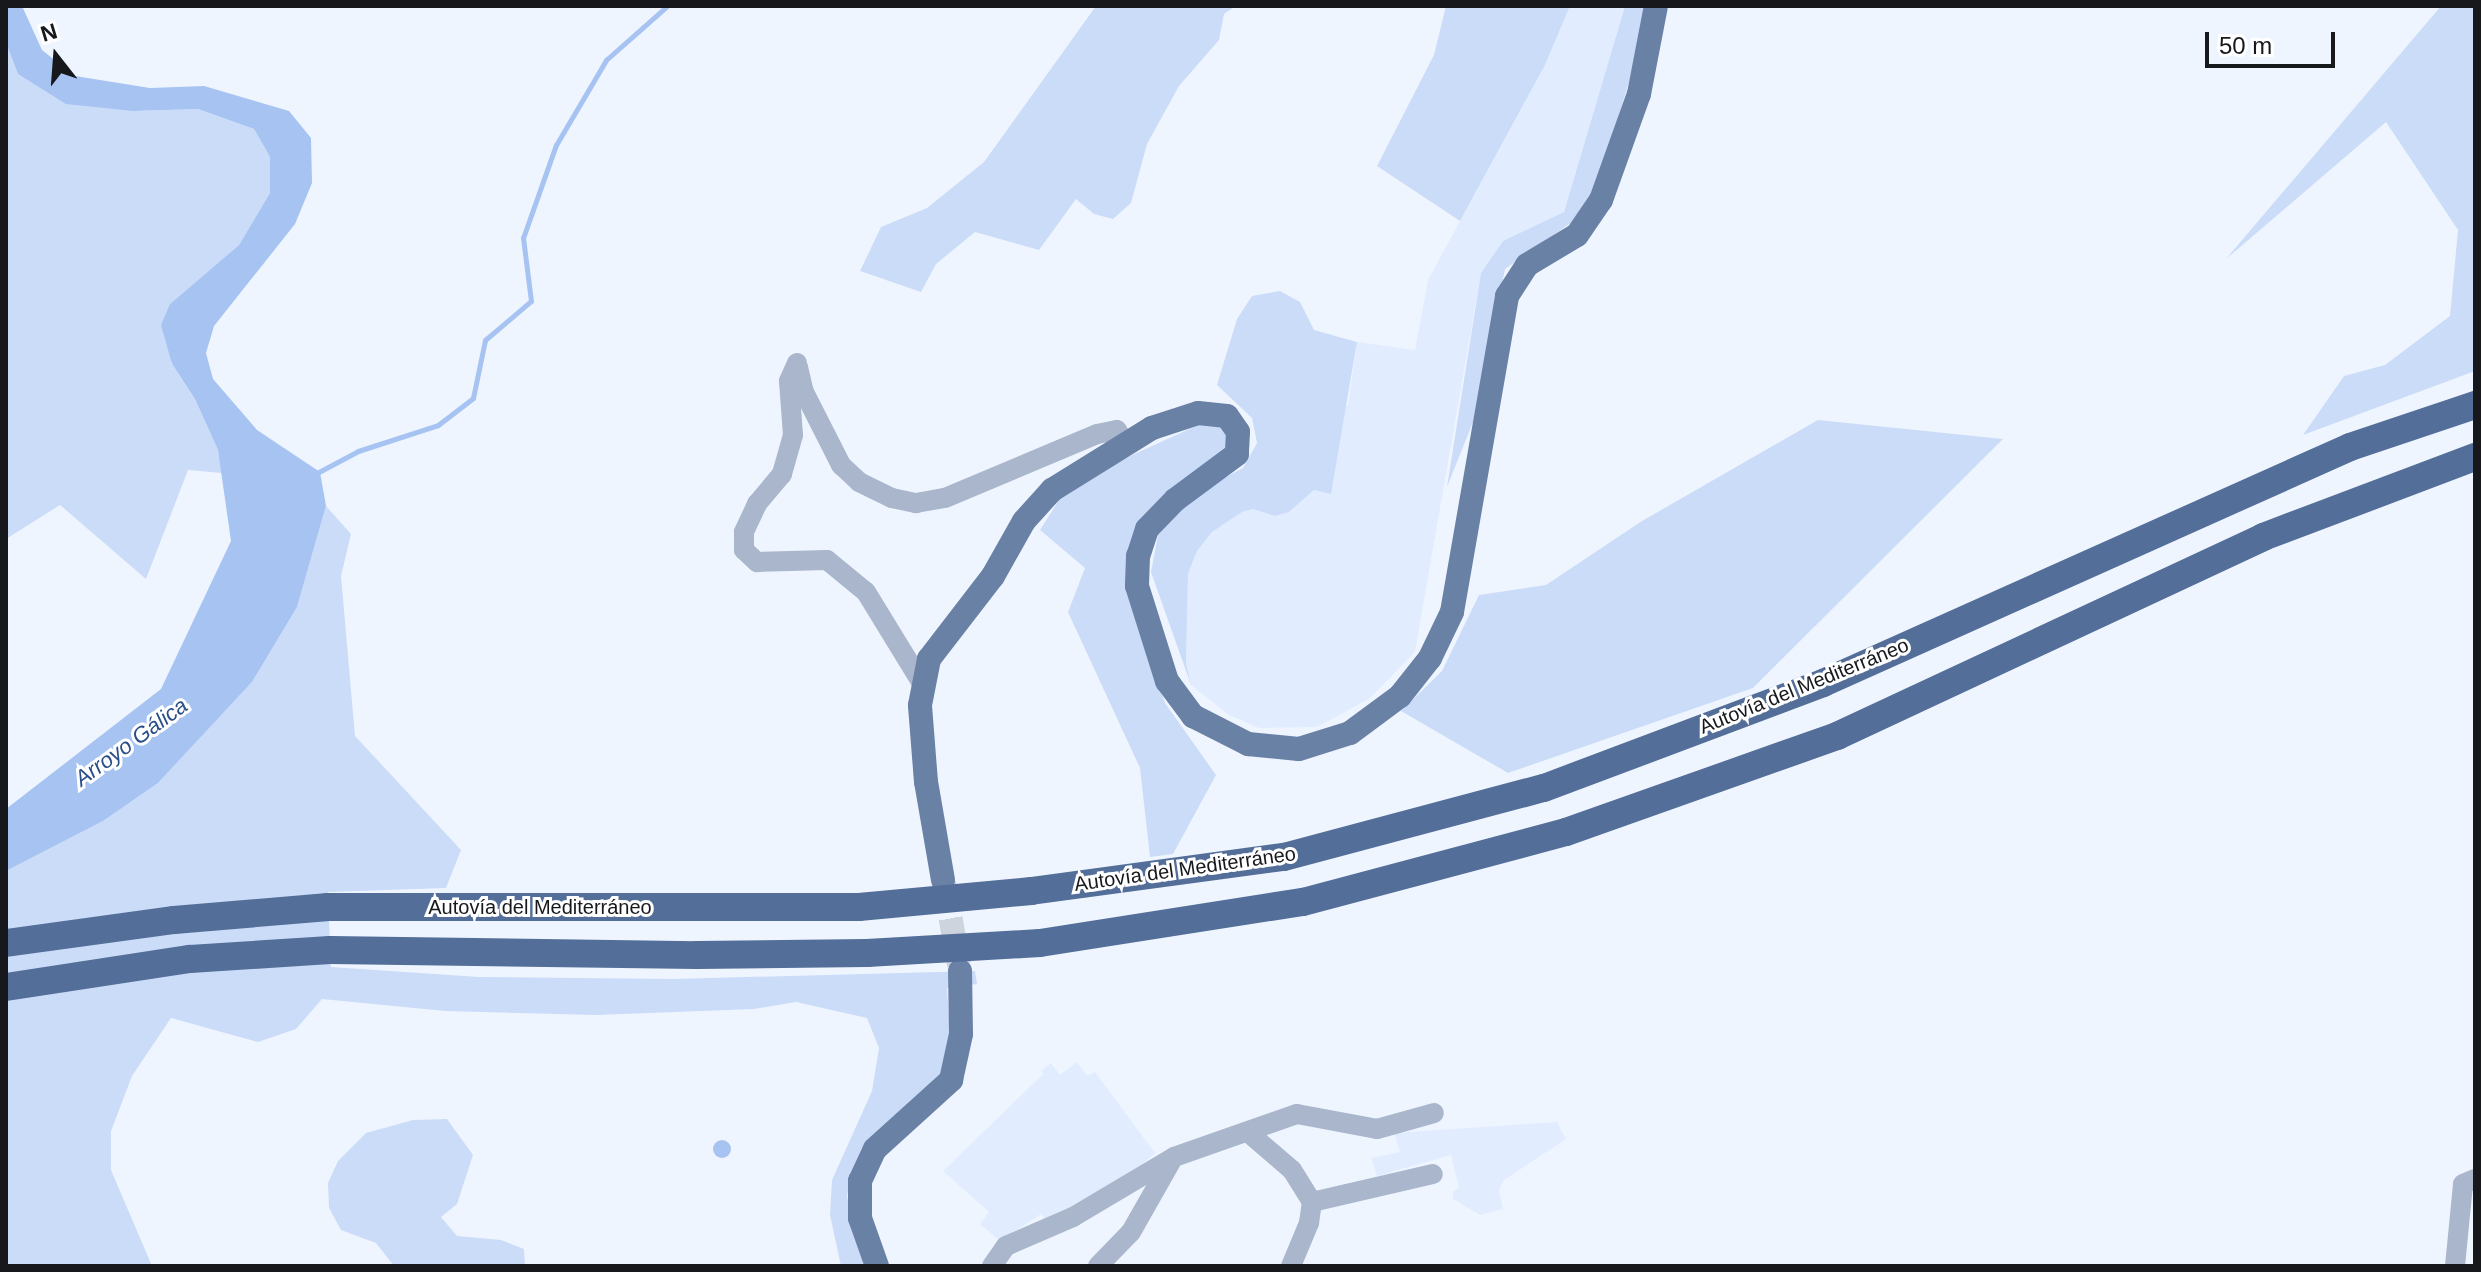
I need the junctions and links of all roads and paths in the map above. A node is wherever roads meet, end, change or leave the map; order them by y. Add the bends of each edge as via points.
1 (1656, 6) edge
2 (2475, 405) edge
3 (1125, 444) junction
4 (2475, 457) edge
5 (923, 685) junction
6 (943, 880) tunnel mouth
7 (6, 943) edge
8 (960, 971) tunnel mouth
9 (6, 987) edge
10 (1434, 1113) dead end
11 (1250, 1134) junction
12 (1174, 1157) junction
13 (1433, 1174) dead end
14 (2475, 1179) edge
15 (1312, 1202) junction
16 (877, 1266) edge
17 (992, 1266) edge
18 (1098, 1266) edge
19 (1291, 1266) edge
20 (2455, 1266) edge

1 - 3 main road via 1639,94 1601,200 1577,235 1527,265 1507,296 1452,612 1430,658 1376,716 1324,744 1271,749 1248,744 1193,716 1167,681 1137,586 1138,556 1147,529 1175,500 1237,454 1238,432 1227,416 1198,413
2 - 7 highway, Autovía del Mediterráneo via 2350,447 1823,683 1544,788 1284,857 1031,891 859,907 328,907 174,920
3 - 5 main road via 1052,490 1024,521 993,576 929,659
3 - 5 street via 1117,430 1097,434 945,498 916,503 892,498 859,482 841,465 804,392 797,363 789,381 793,435 782,474 744,532 744,550 757,562 827,560 866,592
4 - 9 highway via 2263,537 1837,736 1566,832 1303,902 1040,943 867,953 330,950 190,959
5 - 6 main road via 926,782
8 - 16 main road via 961,1034 951,1080 875,1149 860,1181 860,1218
10 - 11 street via 1377,1129 1297,1114
11 - 12 street
11 - 15 street via 1292,1170
12 - 17 street via 1073,1217 1006,1246
12 - 18 street via 1131,1232
13 - 15 street
14 - 20 street via 2463,1184
15 - 19 street

